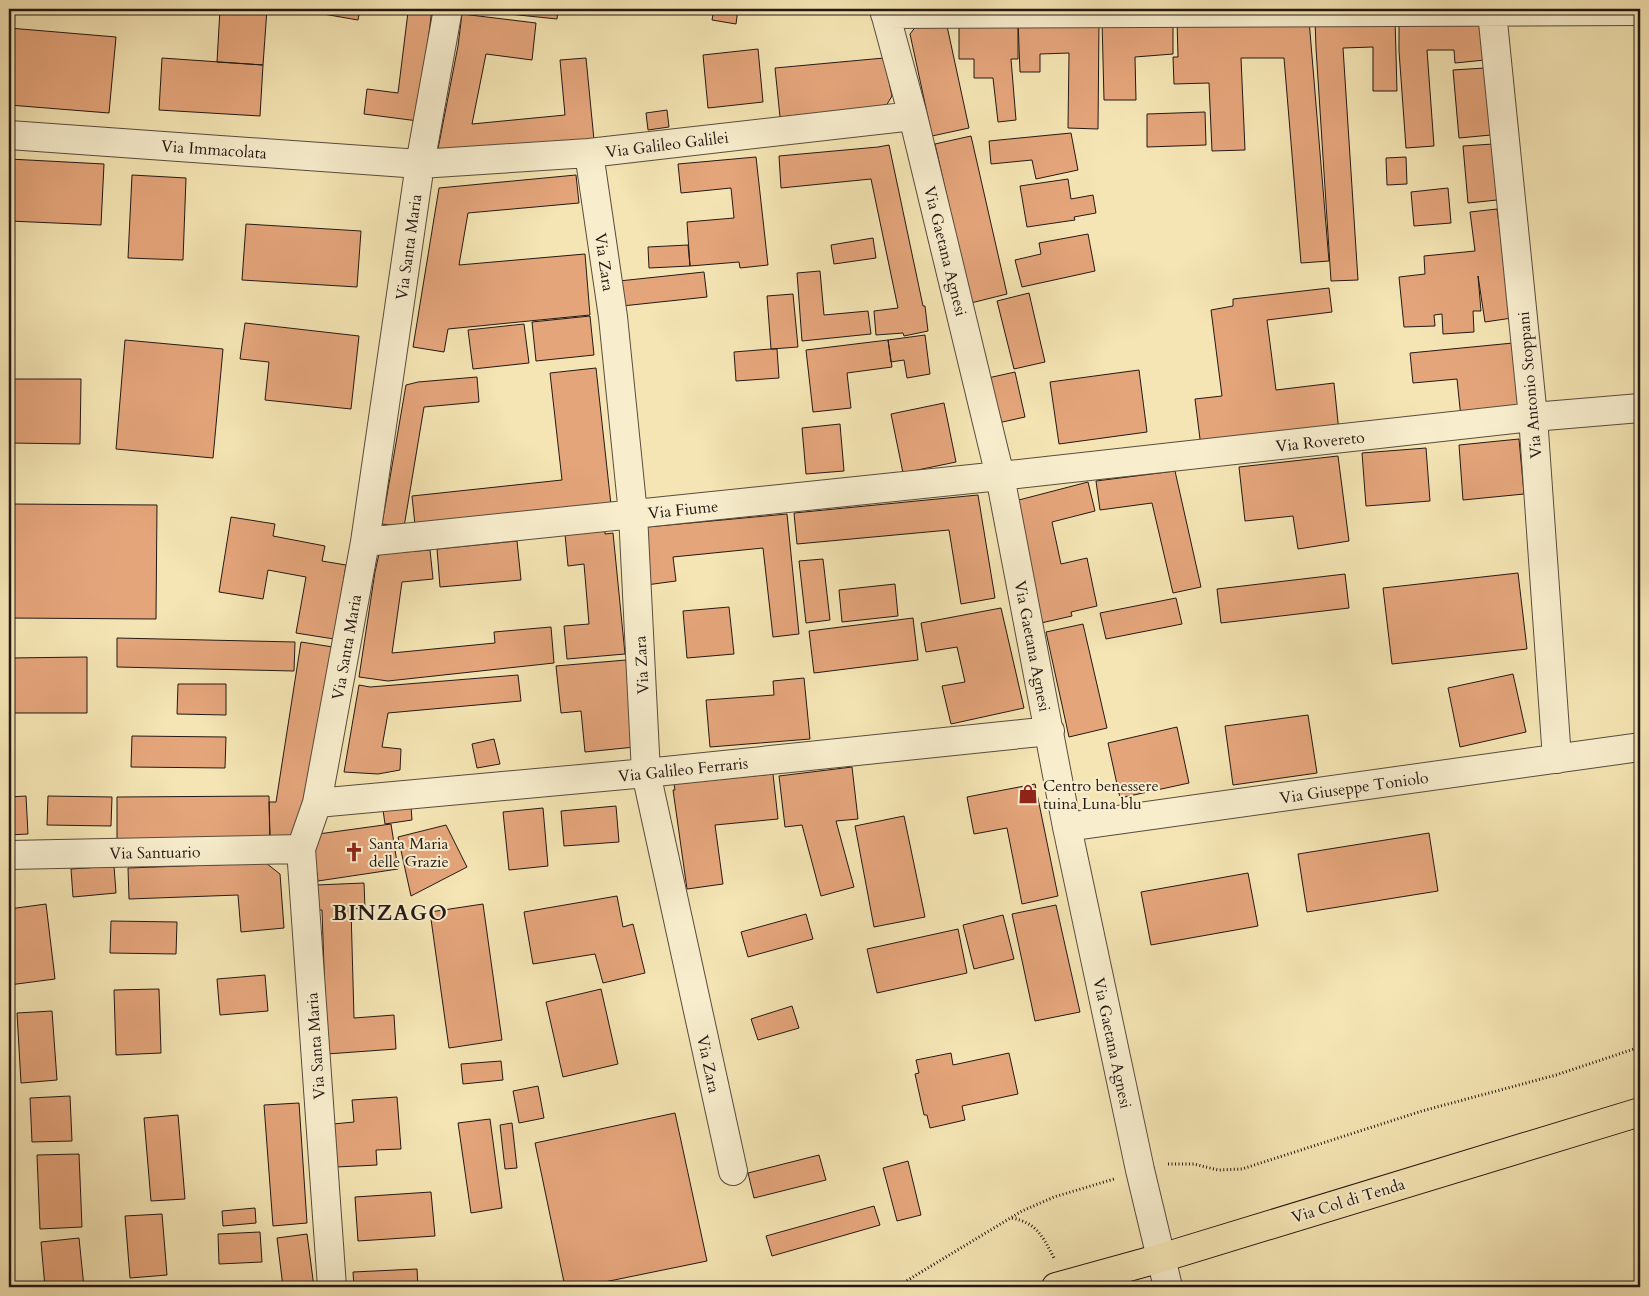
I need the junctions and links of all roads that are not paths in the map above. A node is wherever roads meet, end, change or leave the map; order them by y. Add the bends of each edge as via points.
1 (448, 9) edge
2 (885, 11) edge
3 (1640, 11) edge
4 (1492, 12) junction
5 (913, 116) junction
6 (9, 134) edge
7 (589, 153) junction
8 (420, 164) junction
9 (1640, 408) edge
10 (1533, 417) junction
11 (1000, 476) junction
12 (633, 514) junction
13 (365, 542) junction
14 (1050, 732) junction
15 (1640, 747) edge
16 (1557, 759) junction
17 (646, 773) junction
18 (317, 803) junction
19 (1067, 827) junction
20 (301, 849) junction
21 (9, 855) edge
22 (1640, 1112) edge
23 (733, 1171) dead end
24 (1161, 1258) junction
25 (1059, 1286) edge
26 (332, 1287) edge
27 (1168, 1287) edge

1 - 8 street, Via Santa Maria
2 - 4 street
2 - 5 street, Via Gaetana Agnesi
3 - 4 street
4 - 10 street, Via Antonio Stoppani
5 - 7 street, Via Galileo Galilei
5 - 11 street, Via Gaetana Agnesi
6 - 8 street, Via Immacolata
7 - 8 street, Via Galileo Galilei
7 - 12 street, Via Zara via 613,317
8 - 13 street, Via Santa Maria
9 - 10 street, Via Rovereto
10 - 11 street, Via Rovereto
10 - 16 street, Via Antonio Stoppani
11 - 12 street, Via Fiume
11 - 14 street, Via Gaetana Agnesi
12 - 13 street, Via Fiume
12 - 17 street, Via Zara
13 - 18 street, Via Santa Maria
14 - 17 street, Via Galileo Ferraris
14 - 19 street, Via Gaetana Agnesi
15 - 16 street, Via Giuseppe Toniolo
16 - 19 street, Via Giuseppe Toniolo
17 - 18 street, Via Galileo Ferraris
17 - 23 street, Via Zara
18 - 20 street, Via Santa Maria
19 - 24 street, Via Gaetana Agnesi
20 - 21 street, Via Santuario
20 - 26 street, Via Santa Maria
22 - 24 main road, Via Col di Tenda
24 - 25 main road, Via Col di Tenda
24 - 27 street, Via Gaetana Agnesi

